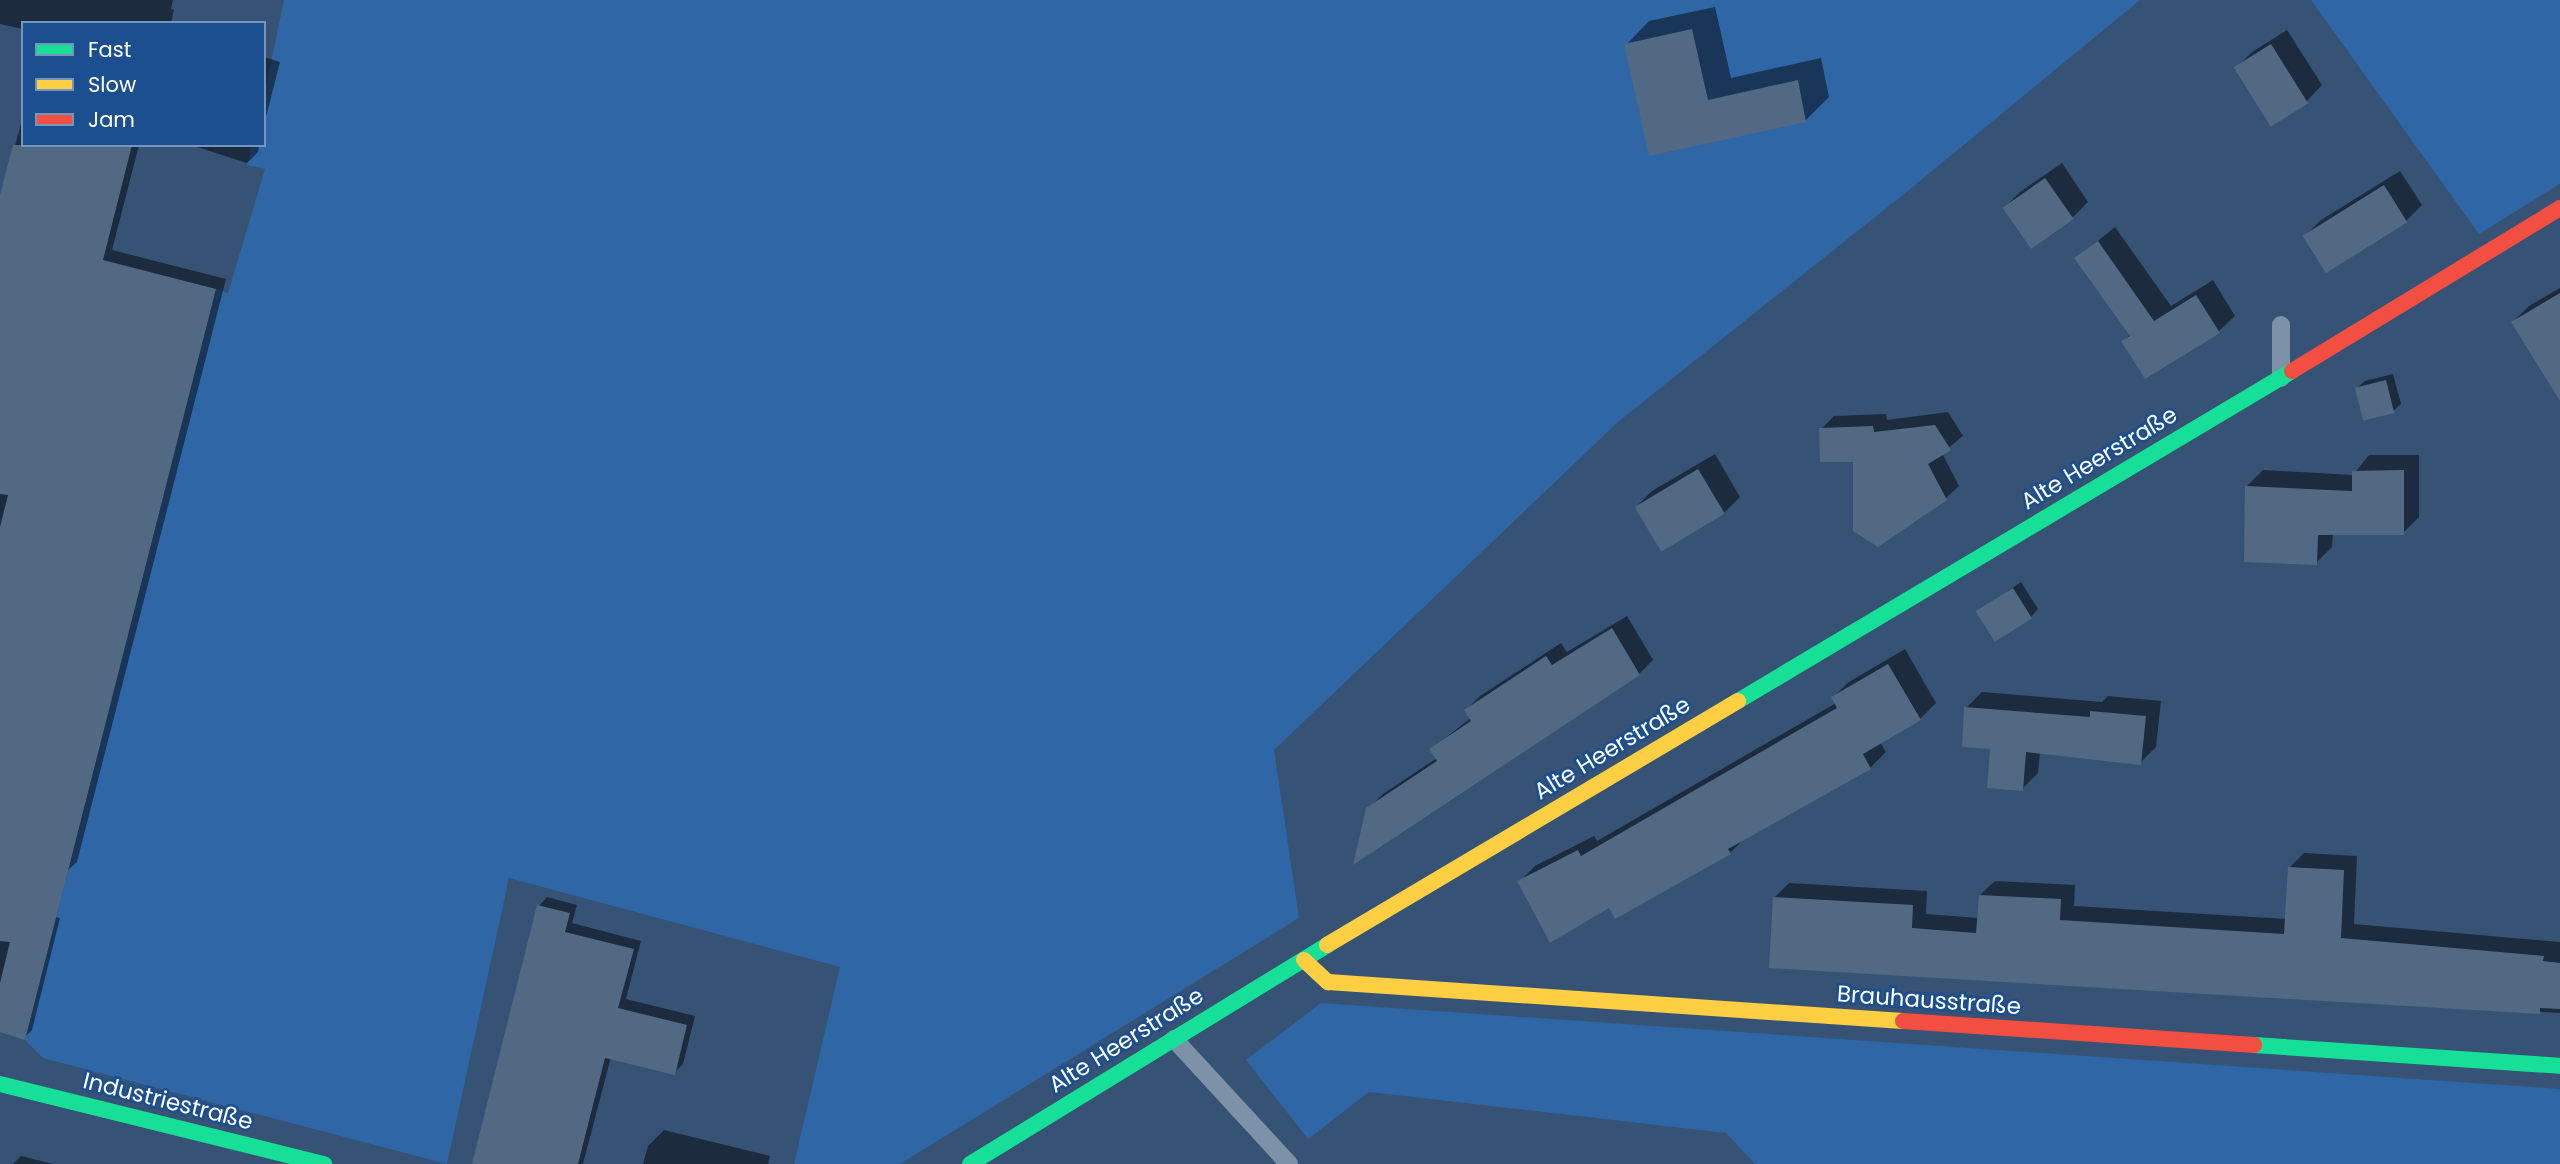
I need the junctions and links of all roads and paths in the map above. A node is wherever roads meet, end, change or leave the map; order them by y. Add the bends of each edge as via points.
1 (2560, 208) edge
2 (2281, 325) dead end
3 (2281, 378) junction
4 (1304, 960) junction
5 (1174, 1039) junction
6 (2560, 1066) edge
7 (0, 1084) edge
8 (324, 1164) edge
9 (970, 1164) edge
10 (1289, 1164) edge

1 - 3 street, Alte Heerstraße
2 - 3 lane
3 - 4 street, Alte Heerstraße
4 - 5 street, Alte Heerstraße
4 - 6 street, Brauhausstraße via 1328,982
5 - 9 street, Alte Heerstraße
5 - 10 lane
7 - 8 street, Industriestraße

